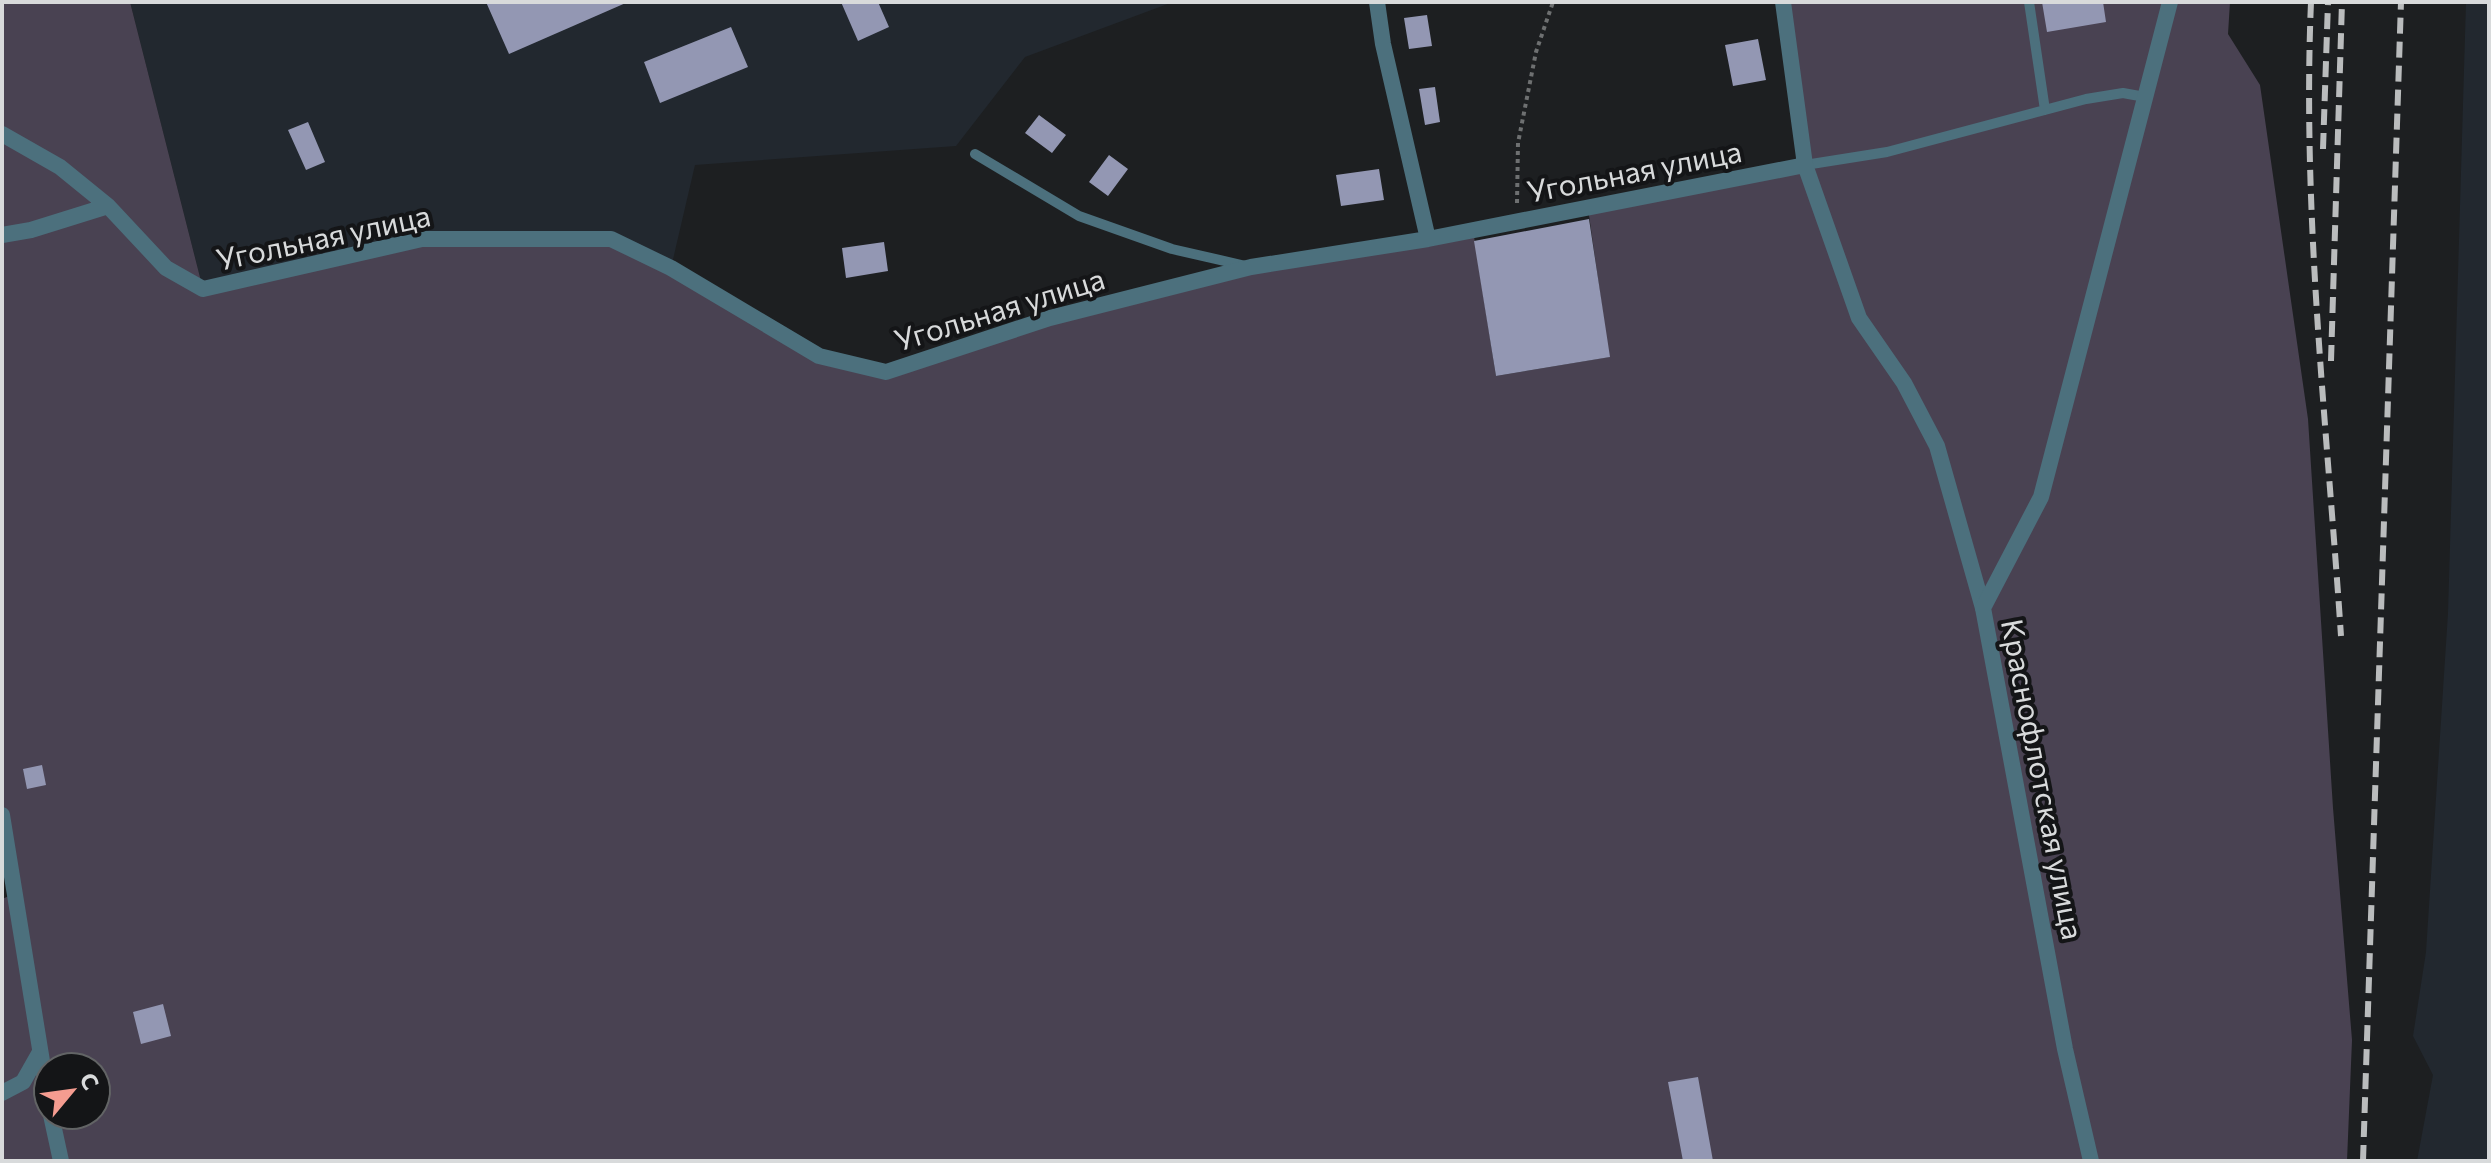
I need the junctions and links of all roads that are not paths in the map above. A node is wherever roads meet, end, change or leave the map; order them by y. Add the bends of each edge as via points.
1 (1377, 2) edge
2 (1783, 2) edge
3 (2029, 2) edge
4 (2170, 2) edge
5 (2145, 97) junction
6 (2045, 110) junction
7 (2, 134) edge
8 (975, 154) dead end
9 (1805, 165) junction
10 (108, 206) junction
11 (2, 235) edge
12 (1428, 239) junction
13 (1251, 267) junction
14 (1983, 608) junction
15 (2, 815) edge
16 (40, 1051) edge
17 (32, 1066) edge
18 (2, 1093) edge
19 (54, 1131) edge
20 (61, 1161) edge
21 (2091, 1161) edge

1 - 12 street
2 - 9 street
3 - 6 lane
4 - 5 street, Краснофлотская улица
5 - 6 lane via 2123,93
5 - 14 street, Краснофлотская улица via 2041,497
6 - 9 lane via 1887,152
7 - 10 street, Угольная улица via 60,167
8 - 13 lane via 1079,216 1172,249
9 - 12 street, Угольная улица
9 - 14 street via 1859,318 1904,383 1937,446
10 - 11 street
10 - 13 street, Угольная улица via 166,268 203,289 422,239 611,239 671,268 819,356 886,372 1050,318
12 - 13 street, Угольная улица
14 - 21 street, Краснофлотская улица via 2065,1049
15 - 16 street
17 - 18 street via 23,1082
19 - 20 street

